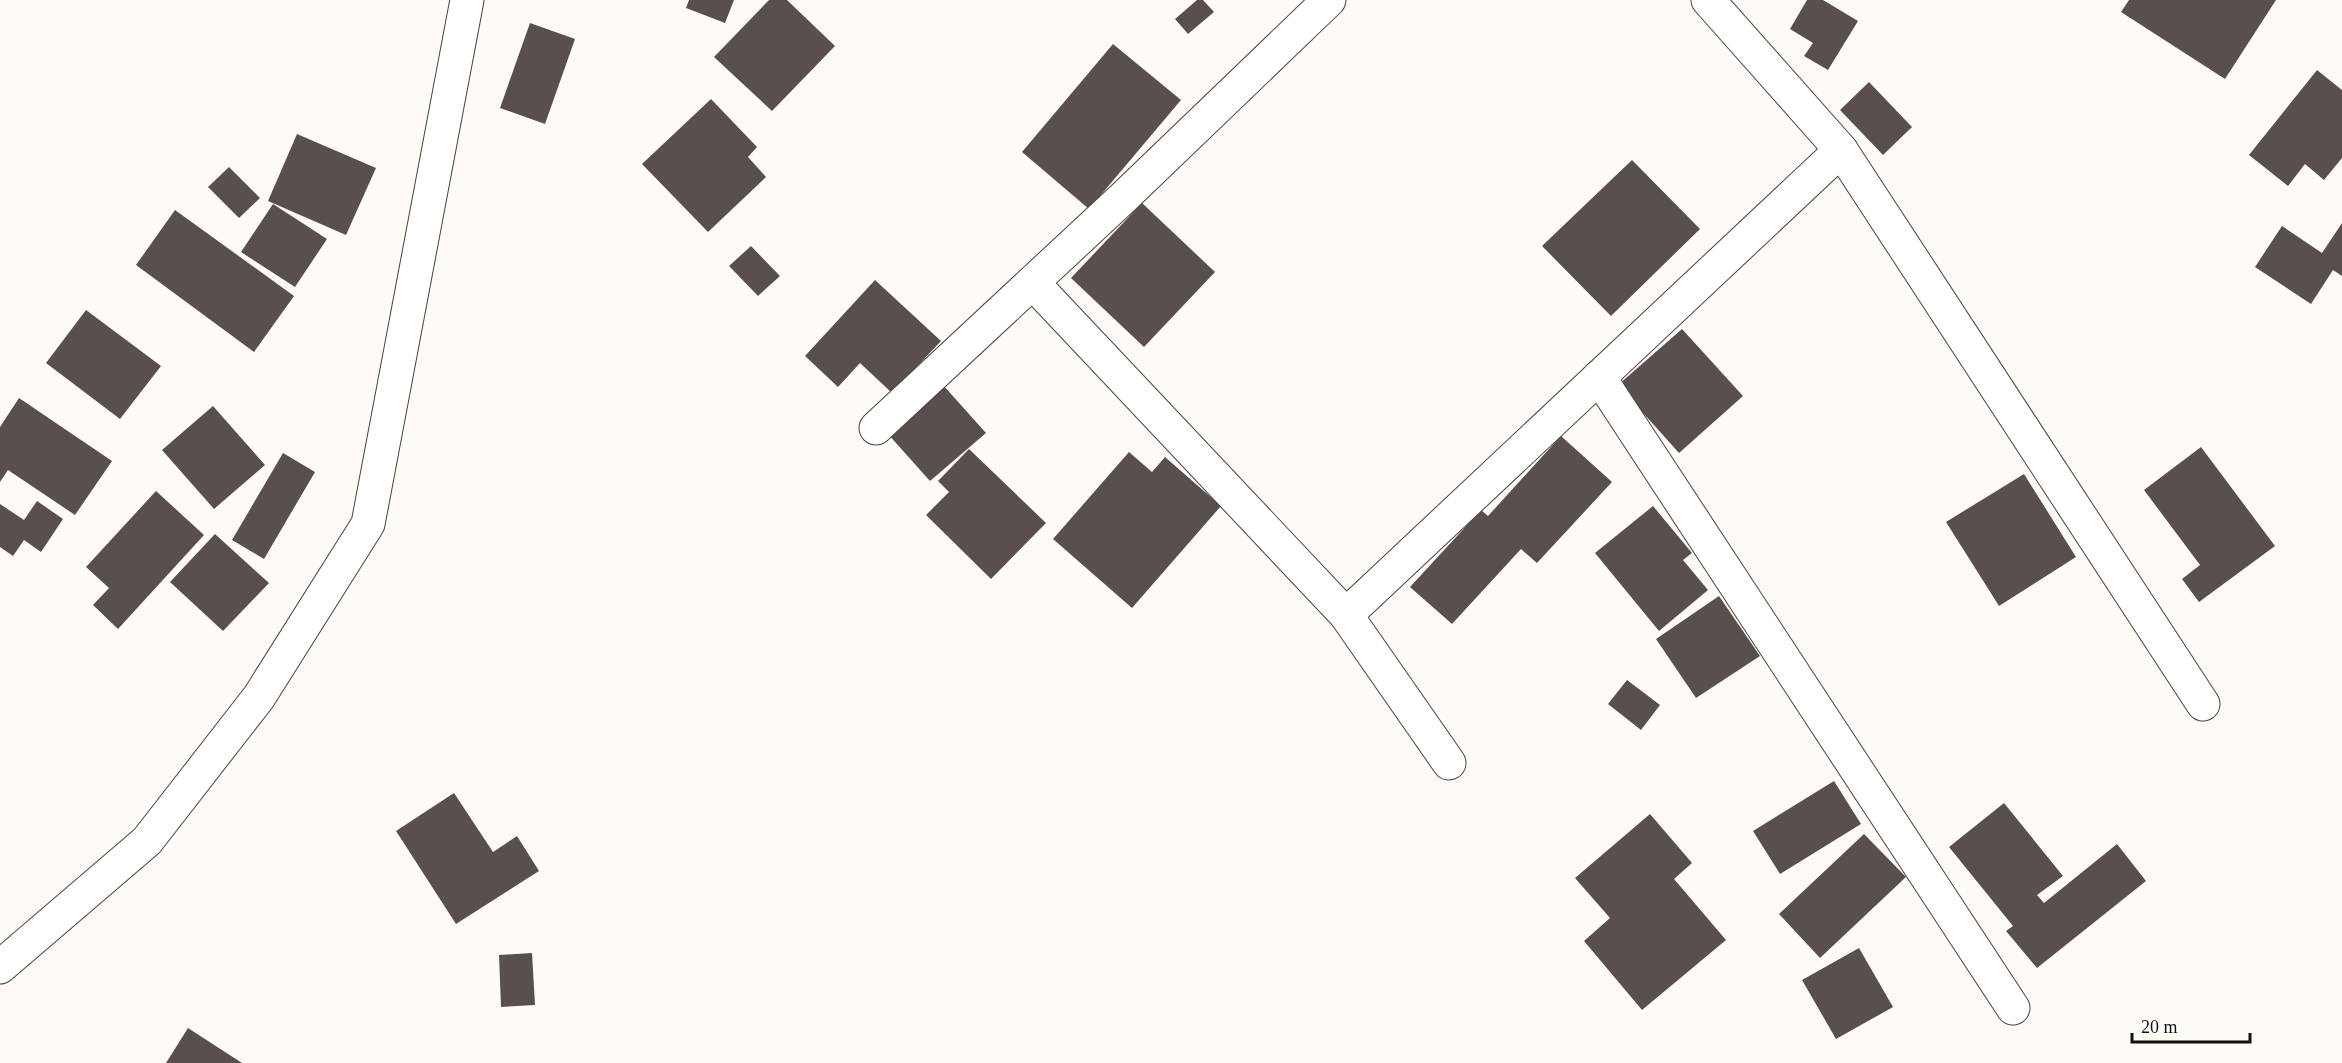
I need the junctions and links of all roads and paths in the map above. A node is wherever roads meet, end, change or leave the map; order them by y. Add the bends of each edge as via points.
1 (467, 0) edge
2 (1329, 0) edge
3 (1708, 0) edge
4 (1841, 150) junction
5 (1032, 283) junction
6 (1599, 377) junction
7 (876, 428) dead end
8 (1346, 615) junction
9 (2203, 704) dead end
10 (1449, 763) dead end
11 (0, 967) edge
12 (2013, 1008) dead end

1 - 11 street via 368,524 259,697 147,841
2 - 5 street
3 - 4 street
4 - 6 street
4 - 9 street
5 - 7 street
5 - 8 street
6 - 8 street
6 - 12 street
8 - 10 street

